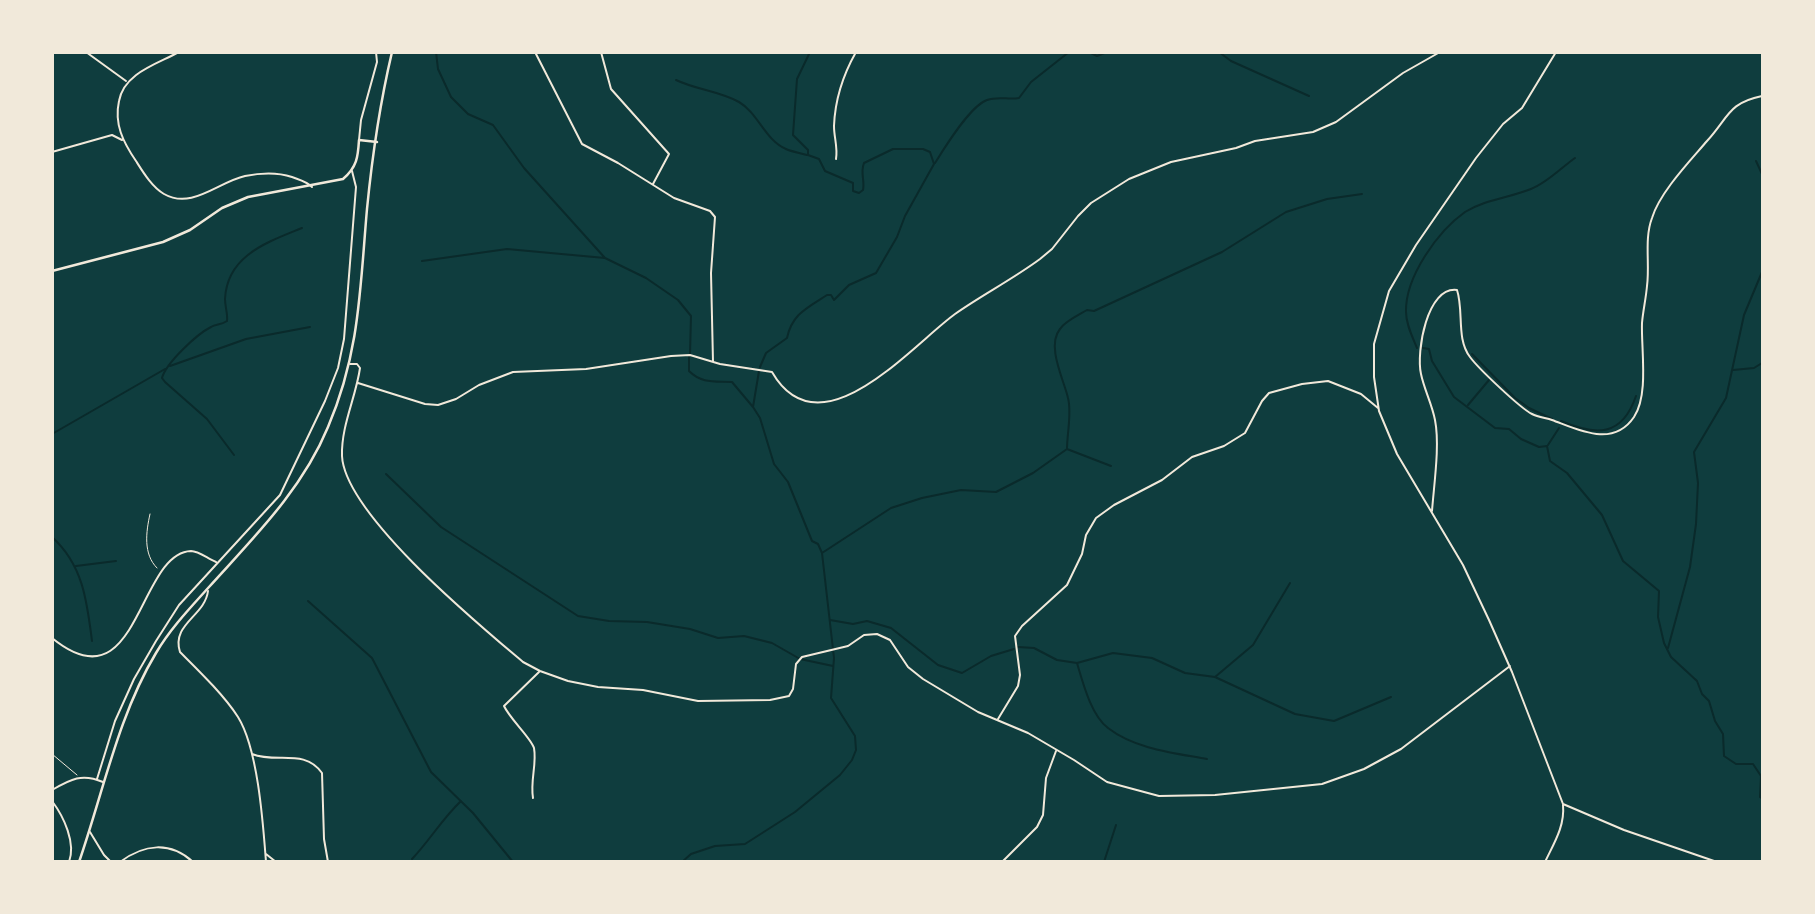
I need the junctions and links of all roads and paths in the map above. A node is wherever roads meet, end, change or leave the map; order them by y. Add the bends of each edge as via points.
1 (86, 52) edge
2 (179, 52) edge
3 (376, 52) edge
4 (392, 52) edge
5 (535, 52) edge
6 (601, 52) edge
7 (856, 52) edge
8 (1440, 52) edge
9 (1556, 52) edge
10 (127, 82) junction
11 (1762, 96) edge
12 (359, 140) junction
13 (125, 142) junction
14 (377, 142) junction
15 (52, 152) edge
16 (836, 159) dead end
17 (352, 171) junction
18 (653, 184) junction
19 (312, 187) junction
20 (52, 271) edge
21 (713, 362) junction
22 (349, 364) junction
23 (338, 368) junction
24 (347, 371) junction
25 (357, 382) junction
26 (1378, 409) junction
27 (280, 495) junction
28 (286, 500) junction
29 (1432, 513) junction
30 (150, 514) dead end
31 (217, 562) junction
32 (161, 572) junction
33 (208, 589) junction
34 (52, 638) edge
35 (1510, 666) junction
36 (540, 671) junction
37 (998, 720) junction
38 (1057, 750) junction
39 (52, 754) edge
40 (251, 754) junction
41 (78, 776) junction
42 (97, 779) junction
43 (105, 783) junction
44 (52, 790) edge
45 (533, 798) dead end
46 (52, 801) edge
47 (1563, 804) junction
48 (90, 831) junction
49 (265, 853) junction
50 (104, 855) junction
51 (69, 862) edge
52 (79, 862) edge
53 (104, 862) edge
54 (111, 862) edge
55 (120, 862) edge
56 (193, 862) edge
57 (266, 862) edge
58 (276, 862) edge
59 (328, 862) edge
60 (1002, 862) edge
61 (1545, 862) edge
62 (1717, 862) edge

1 - 10 street
2 - 10 street
3 - 12 street
4 - 14 main road
5 - 18 street via 582,144
6 - 18 street via 611,89 669,154
7 - 16 street via 836,103
8 - 21 street via 1336,122 1313,132 1171,162 1114,188 1084,209 1040,259 955,315 858,391 822,403 805,401 783,389 772,372
9 - 26 street via 1522,108 1476,158 1389,291 1374,344
10 - 13 street via 117,116
11 - 29 street via 1734,107 1682,168 1652,216 1640,403 1628,424 1595,435 1532,414 1468,356 1457,290 1442,293 1418,351 1435,420
12 - 14 main road
12 - 17 main road
13 - 15 street via 112,135
13 - 19 street via 164,195 191,199 264,173 306,181
14 - 22 main road
17 - 19 main road via 343,179
17 - 23 street via 356,187
18 - 21 street via 674,198 710,211 715,218
19 - 20 main road via 248,197 163,242
21 - 25 street via 690,355 586,369 513,372 438,405
22 - 24 main road
22 - 25 street via 360,368
23 - 24 street
23 - 27 street
24 - 28 main road via 312,463
25 - 36 street via 342,457 360,501 447,594 523,662
26 - 29 street via 1397,454
26 - 37 street via 1361,394 1328,381 1269,393 1245,433 1192,457 1162,480 1101,513 1086,535 1067,585 1015,636 1018,686
27 - 28 street
27 - 31 street
28 - 33 main road
29 - 35 street via 1463,565
30 - 32 path via 147,547 151,562
31 - 32 street via 189,551
31 - 42 street via 179,606 134,679 114,721
32 - 34 street via 136,619 113,648 101,655 84,656
33 - 40 street via 177,644 238,717
33 - 43 main road via 164,641 141,681
35 - 38 street via 1401,749 1322,784 1159,796 1107,782
35 - 47 street
36 - 37 street via 598,687 698,701 770,700 789,696 802,657 848,646 870,633 886,637 915,673
36 - 45 street via 504,706 534,747
37 - 38 street
38 - 60 street via 1046,778 1043,815
39 - 41 path
40 - 49 street
40 - 59 street via 295,756 318,767 324,782
41 - 42 street
41 - 44 street
42 - 43 street
43 - 48 main road
46 - 51 street via 72,841
47 - 61 street via 1562,822
47 - 62 street
48 - 50 street
48 - 52 main road
49 - 57 street
49 - 58 street
50 - 53 street
50 - 54 street
55 - 56 street via 136,850 161,847

